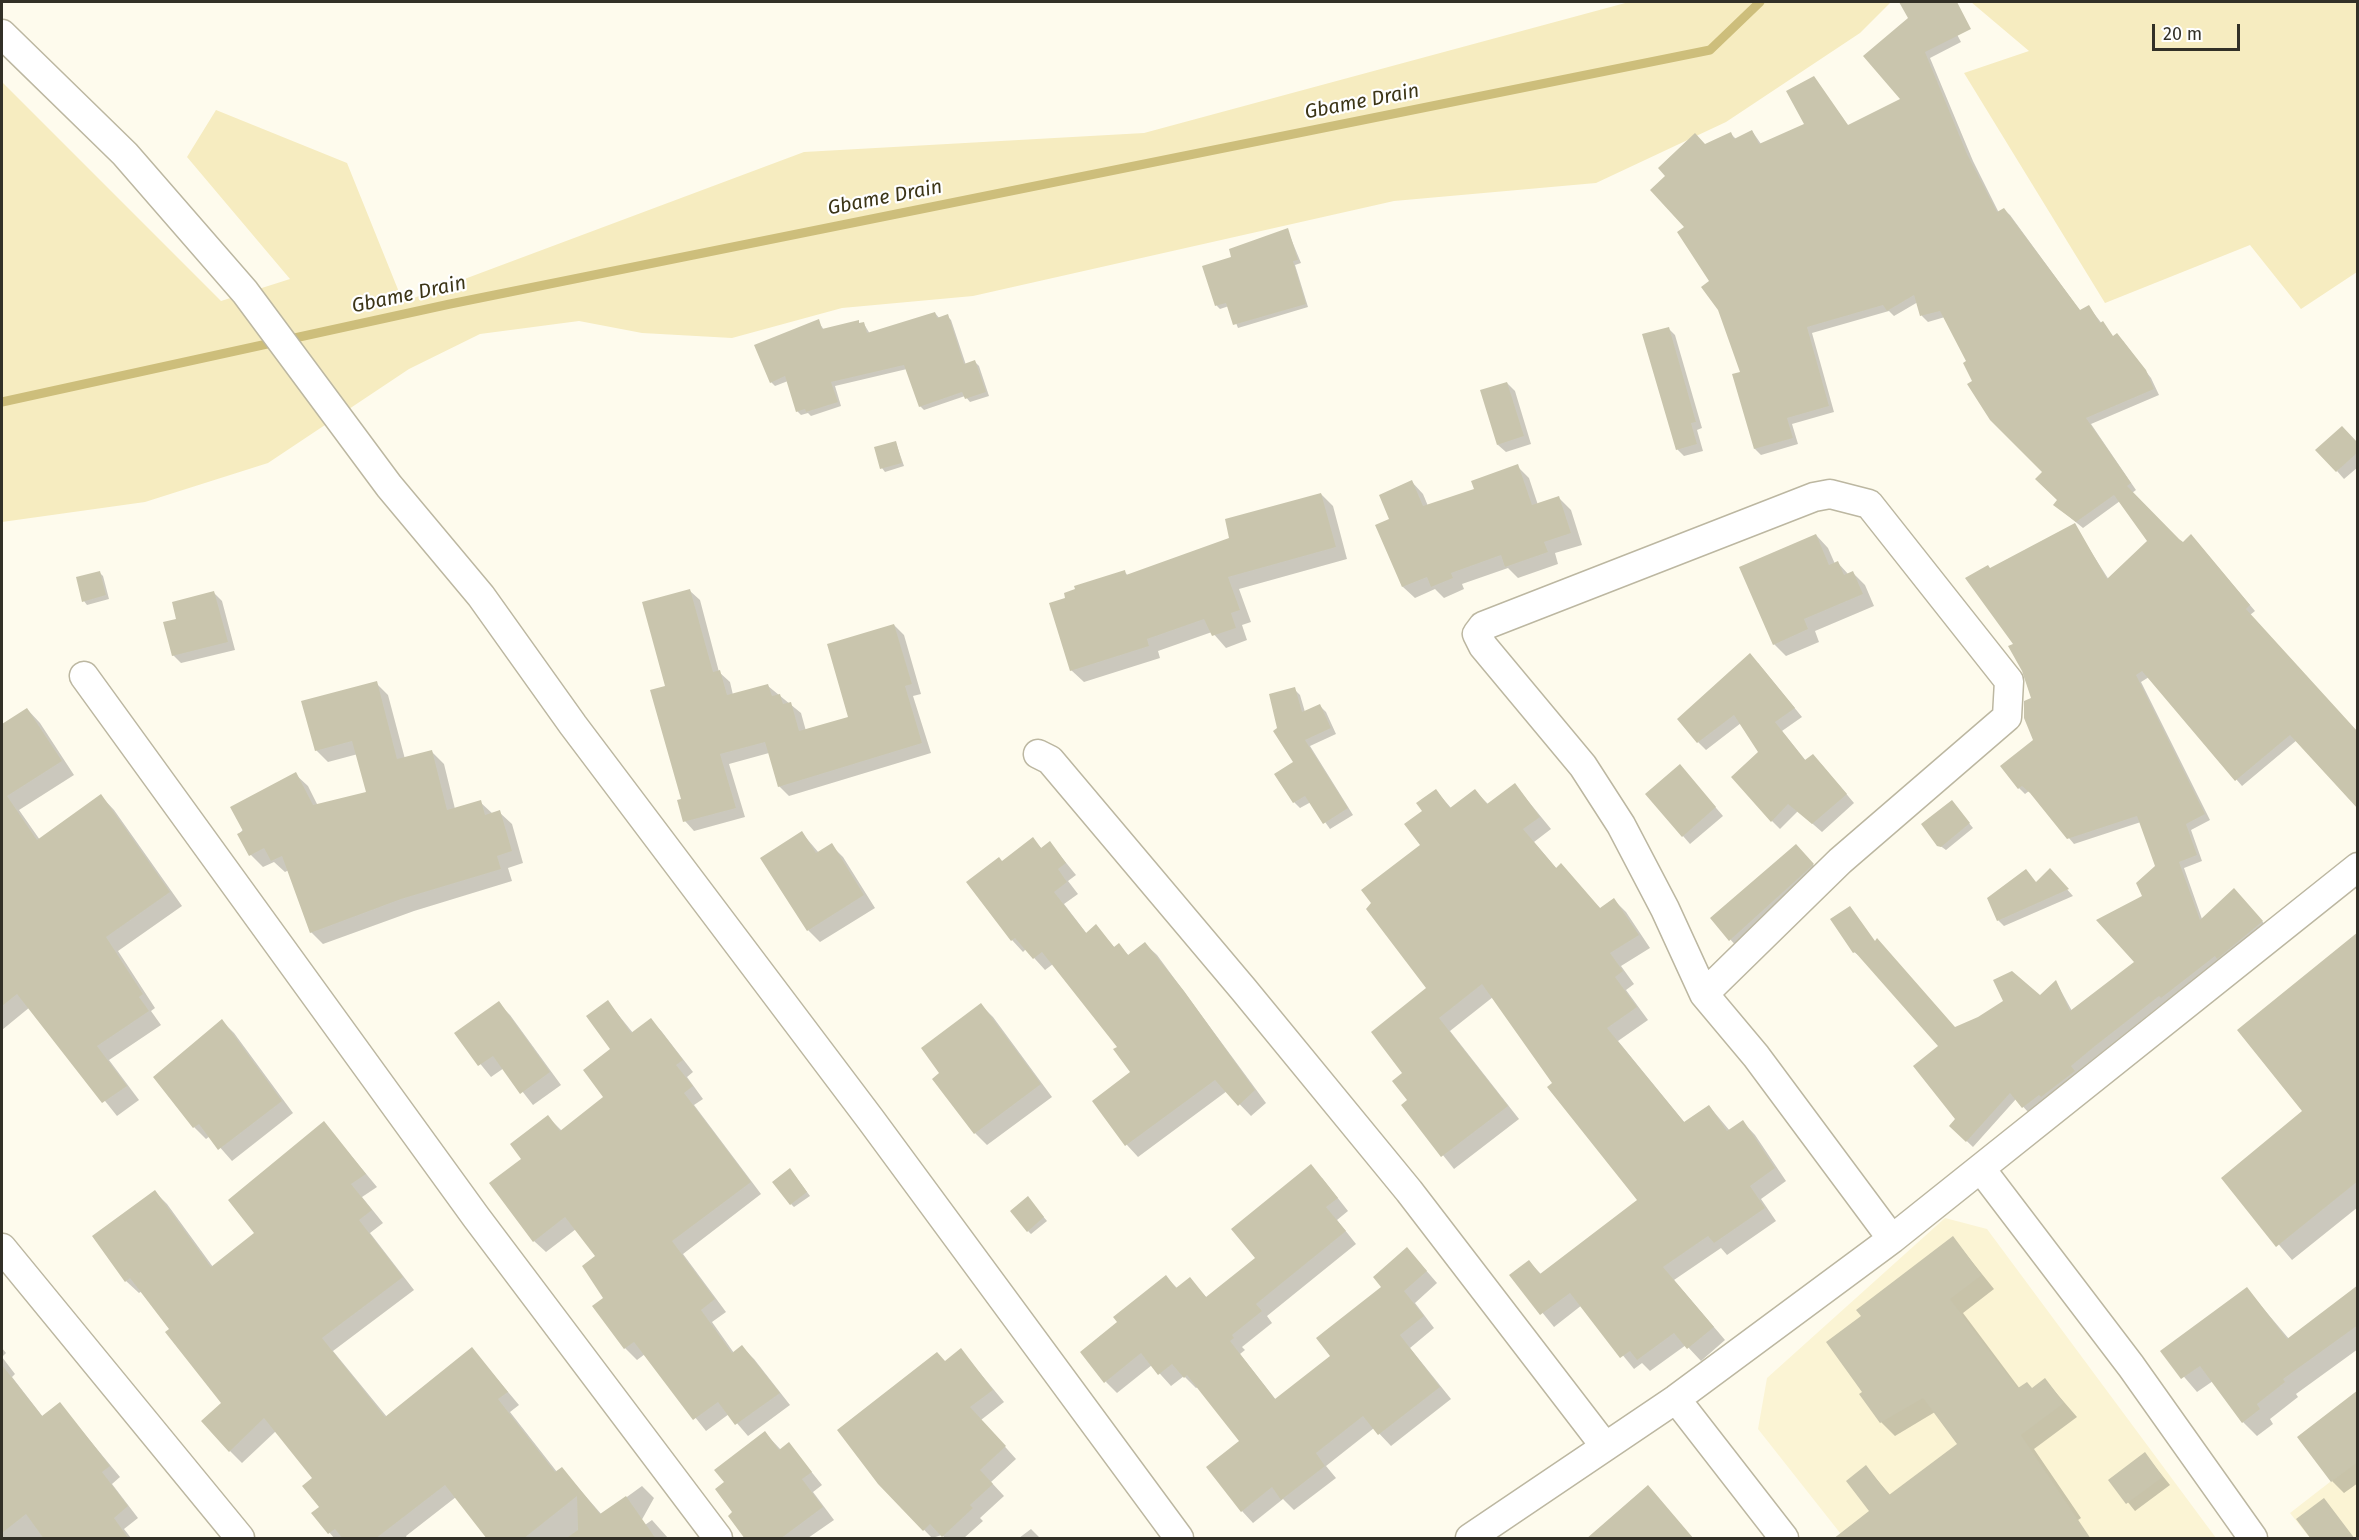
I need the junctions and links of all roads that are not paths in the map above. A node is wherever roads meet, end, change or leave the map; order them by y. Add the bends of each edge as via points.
1 (2, 34) edge
2 (84, 676) dead end
3 (1038, 754) dead end
4 (2358, 867) edge
5 (1704, 994) junction
6 (1981, 1169) junction
7 (1892, 1239) junction
8 (2, 1248) edge
9 (1676, 1399) junction
10 (1604, 1445) junction
11 (240, 1539) edge
12 (718, 1539) edge
13 (1179, 1539) edge
14 (1470, 1539) edge
15 (1784, 1539) edge
16 (2253, 1539) edge

1 - 13 street via 125,154 245,292 389,486 481,596
2 - 12 street via 476,1217
3 - 10 street via 1050,760 1409,1191
4 - 6 street
5 - 5 street via 1840,861 2007,717 2009,681 1869,504 1830,494 1814,497 1483,626 1477,634 1583,766 1621,825
5 - 7 street via 1756,1056
6 - 7 street
6 - 16 street via 2131,1366
7 - 9 street
8 - 11 street
9 - 10 street
9 - 15 street
10 - 14 street

